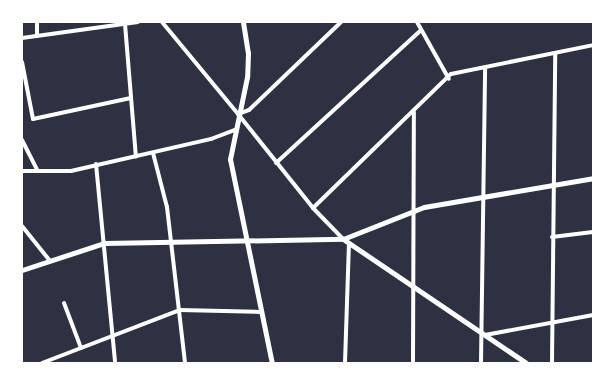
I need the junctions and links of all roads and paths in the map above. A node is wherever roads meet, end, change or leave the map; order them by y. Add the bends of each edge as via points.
1 (37, 22) edge
2 (136, 22) edge
3 (162, 22) edge
4 (243, 22) edge
5 (342, 22) edge
6 (417, 22) edge
7 (125, 24) junction
8 (420, 31) junction
9 (37, 36) junction
10 (22, 38) edge
11 (593, 45) edge
12 (555, 53) junction
13 (22, 62) edge
14 (485, 67) junction
15 (449, 78) junction
16 (24, 84) edge
17 (131, 98) junction
18 (414, 112) junction
19 (238, 114) junction
20 (234, 130) junction
21 (22, 140) edge
22 (153, 153) junction
23 (136, 157) junction
24 (276, 163) junction
25 (96, 164) junction
26 (37, 170) junction
27 (22, 171) edge
28 (593, 178) edge
29 (553, 186) junction
30 (485, 198) junction
31 (313, 208) junction
32 (414, 210) junction
33 (22, 226) edge
34 (593, 232) edge
35 (552, 237) junction
36 (344, 239) junction
37 (245, 240) junction
38 (172, 241) junction
39 (104, 243) junction
40 (349, 244) junction
41 (50, 261) junction
42 (22, 269) edge
43 (413, 288) junction
44 (64, 303) dead end
45 (180, 310) junction
46 (260, 312) junction
47 (593, 315) edge
48 (552, 322) junction
49 (483, 334) junction
50 (112, 336) junction
51 (81, 348) junction
52 (42, 363) edge
53 (115, 363) edge
54 (186, 363) edge
55 (272, 363) edge
56 (345, 363) edge
57 (413, 363) edge
58 (481, 363) edge
59 (526, 363) edge
60 (552, 363) edge

1 - 9 street
2 - 7 street
3 - 19 street
4 - 19 street via 248,53
5 - 19 street via 249,110
6 - 8 street
7 - 9 street
7 - 17 street
8 - 15 street
8 - 24 street
9 - 10 street
11 - 12 street
12 - 14 street
12 - 29 street
13 - 16 street
14 - 15 street via 451,74
14 - 30 street
15 - 18 street
16 - 17 street via 33,119
17 - 23 street
18 - 31 street
18 - 32 street
19 - 20 street
19 - 24 street
20 - 22 street
20 - 37 street via 230,159
21 - 26 street
22 - 23 street
22 - 38 street
23 - 25 street
24 - 31 street
25 - 26 street via 71,171
25 - 39 street
26 - 27 street
28 - 29 street
29 - 30 street
29 - 35 street
30 - 32 street
30 - 49 street
31 - 36 street
32 - 36 street
32 - 43 street
33 - 41 street
34 - 35 street
35 - 48 street
36 - 37 street
36 - 40 street
37 - 38 street
37 - 46 street
38 - 39 street
38 - 45 street
39 - 41 street
39 - 50 street
40 - 43 street
40 - 56 street
41 - 42 street
43 - 49 street
43 - 57 street
44 - 51 street
45 - 46 street
45 - 50 street
45 - 54 street
46 - 55 street
47 - 48 street
48 - 49 street
48 - 60 street
49 - 58 street
49 - 59 street
50 - 51 street
50 - 53 street
51 - 52 street

